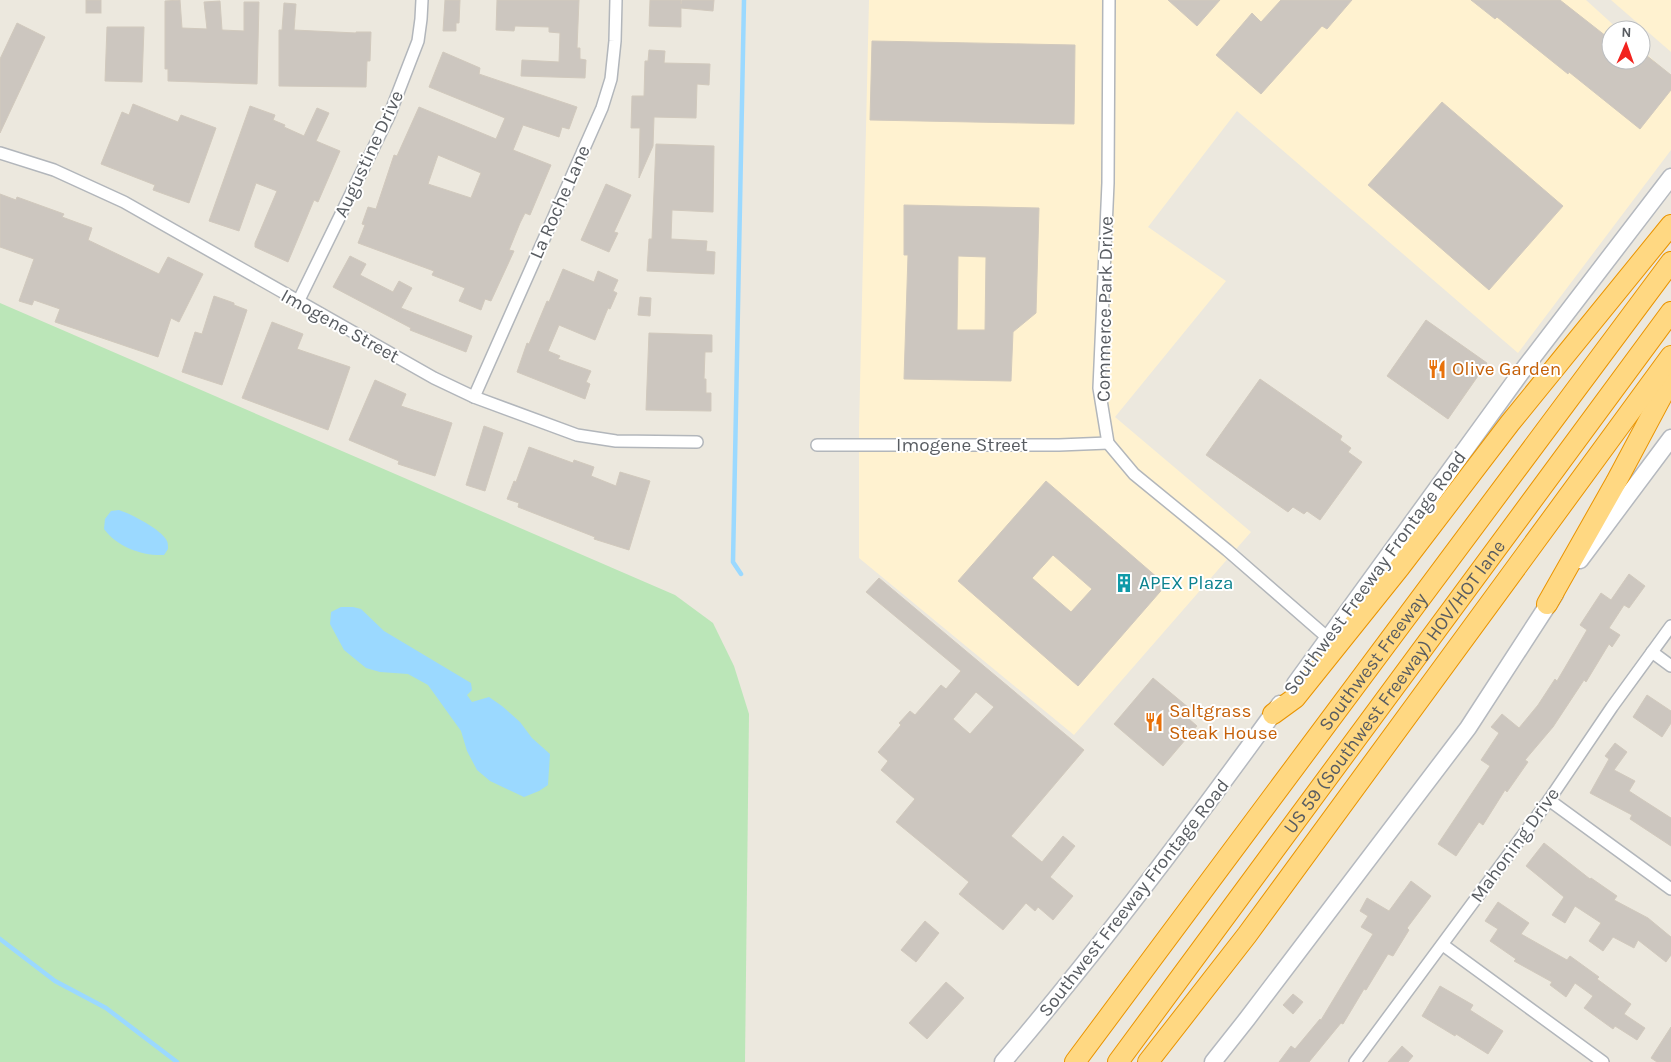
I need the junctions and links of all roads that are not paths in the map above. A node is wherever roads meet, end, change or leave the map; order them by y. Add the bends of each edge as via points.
1 (422, 0) edge
2 (616, 0) edge
3 (1109, 0) edge
4 (0, 153) edge
5 (1671, 177) edge
6 (1671, 225) edge
7 (1671, 262) edge
8 (298, 302) junction
9 (1671, 312) edge
10 (1671, 356) edge
11 (1671, 379) edge
12 (474, 397) junction
13 (1671, 438) edge
14 (697, 442) dead end
15 (1108, 443) junction
16 (817, 445) dead end
17 (1547, 604) junction
18 (1671, 626) edge
19 (1328, 638) junction
20 (1652, 652) junction
21 (1671, 666) edge
22 (1273, 714) junction
23 (1549, 800) junction
24 (1671, 889) edge
25 (1443, 945) junction
26 (1004, 1062) edge
27 (1075, 1062) edge
28 (1118, 1062) edge
29 (1148, 1062) edge
30 (1212, 1062) edge
31 (1355, 1062) edge
32 (1603, 1062) edge

1 - 8 street, Augustine Drive via 418,41 389,116
2 - 12 street, La Roche Lane via 615,41 602,108
3 - 15 street, Commerce Park Drive via 1108,183 1099,388
4 - 8 street, Imogene Street via 54,170 124,202
5 - 19 main road, Southwest Freeway Frontage Road via 1520,374
6 - 22 highway via 1510,423 1295,698
7 - 27 highway, Southwest Freeway
8 - 12 street, Imogene Street
9 - 28 highway, US 59 (Southwest Freeway) HOV/HOT lane
10 - 29 highway via 1247,935
11 - 17 highway
12 - 14 street, Imogene Street via 577,435 616,441
13 - 17 main road
15 - 16 street, Imogene Street
15 - 19 street via 1134,474
17 - 30 main road via 1468,728
18 - 20 street, Mahoning Drive
19 - 22 main road, Southwest Freeway Frontage Road
20 - 21 street
20 - 23 street, Mahoning Drive
22 - 26 main road, Southwest Freeway Frontage Road via 1155,874
23 - 24 street
23 - 25 street, Mahoning Drive
25 - 31 street, Mahoning Drive
25 - 32 street

